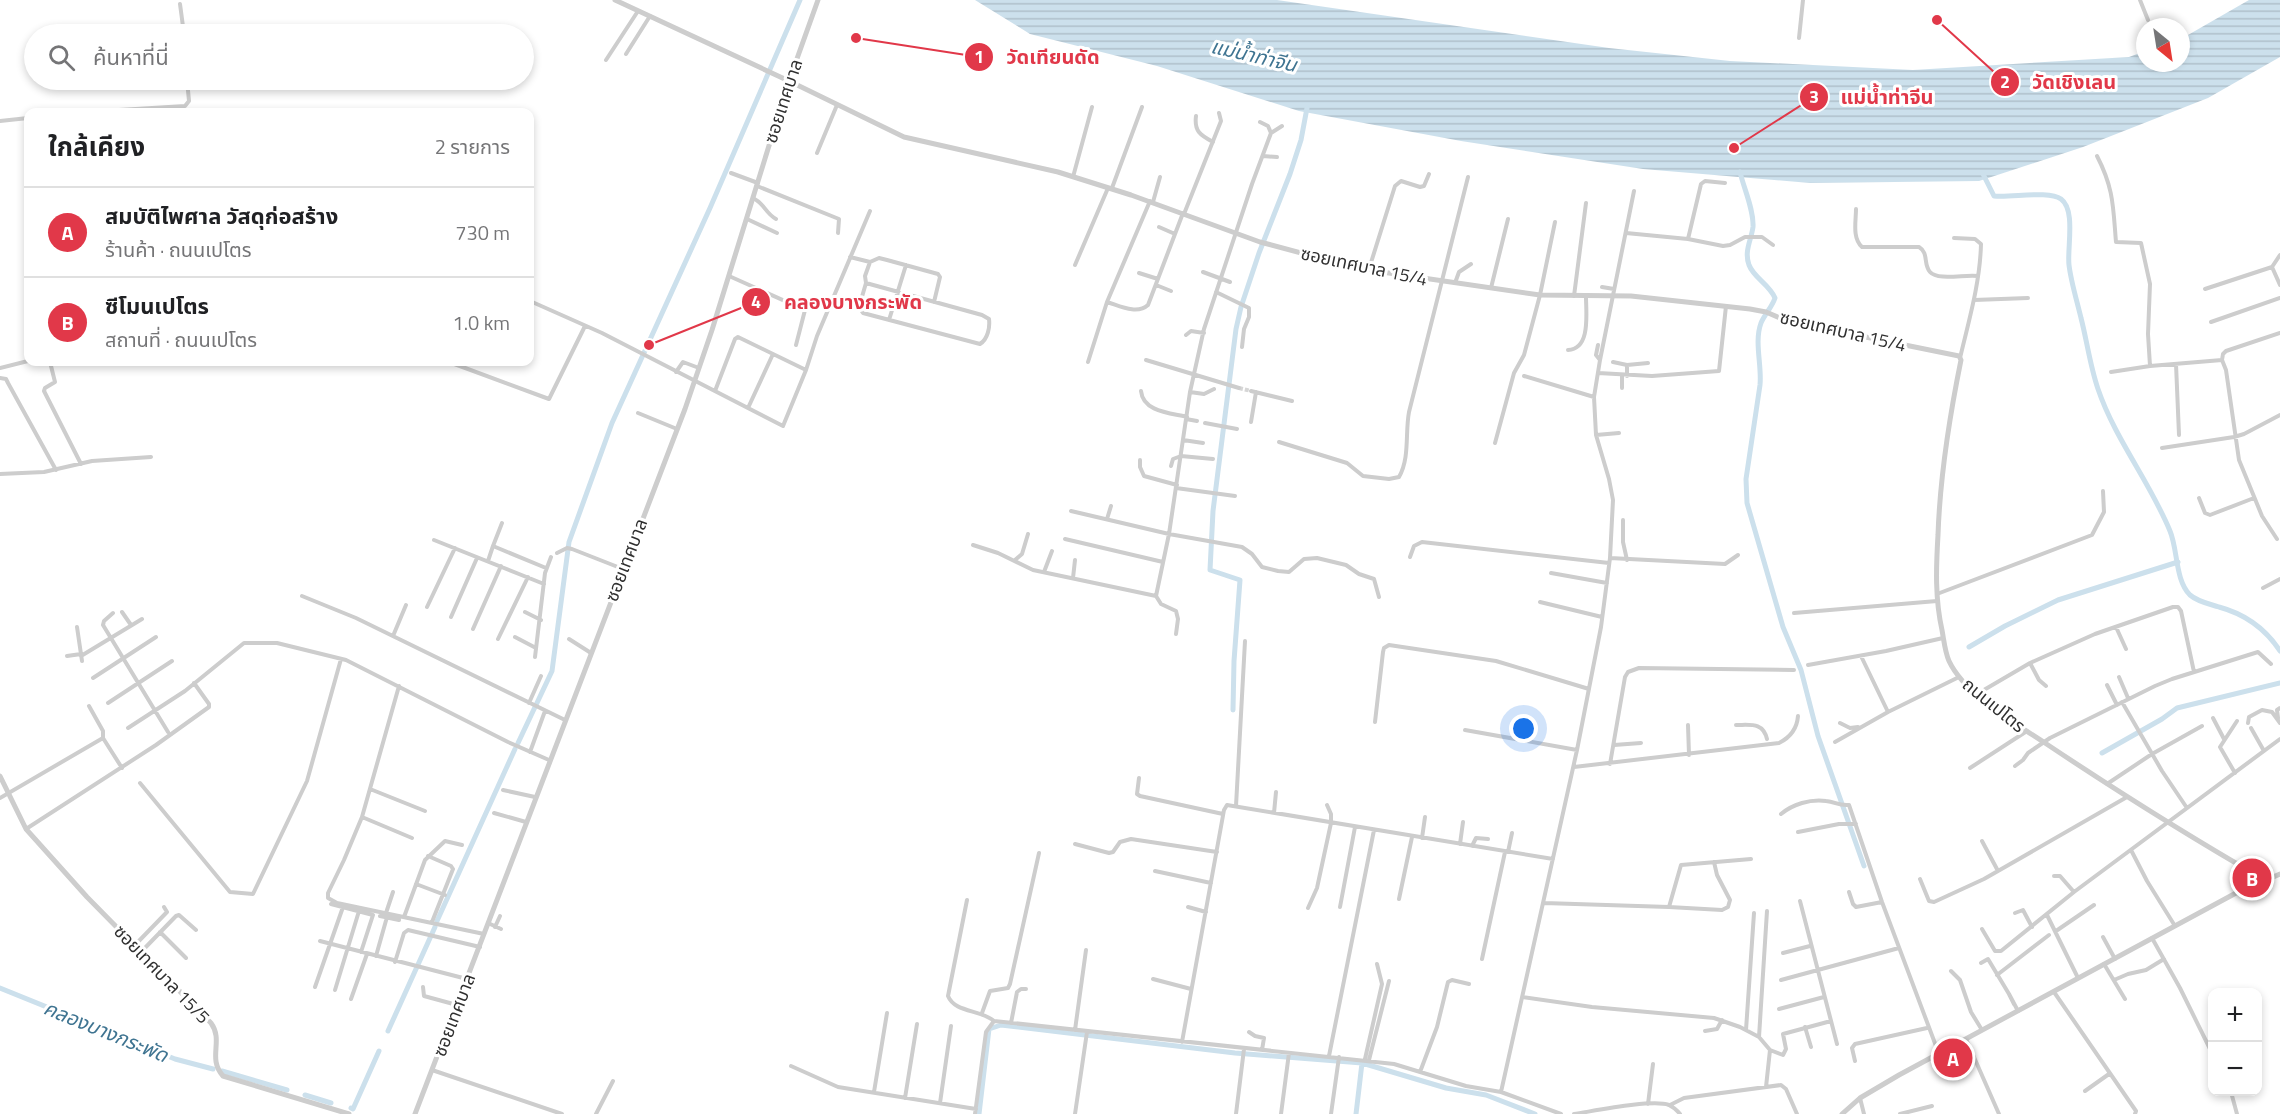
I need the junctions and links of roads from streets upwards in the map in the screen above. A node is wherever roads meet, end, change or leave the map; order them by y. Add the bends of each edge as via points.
1 (615, 0) edge
2 (818, 0) edge
3 (1803, 0) edge
4 (2140, 0) edge
5 (180, 4) dead end
6 (638, 10) junction
7 (650, 16) junction
8 (2147, 18) edge
9 (183, 24) edge
10 (1799, 38) dead end
11 (626, 54) dead end
12 (606, 60) dead end
13 (789, 81) junction
14 (188, 90) edge
15 (837, 105) junction
16 (1092, 107) dead end
17 (1142, 107) dead end
18 (152, 108) edge
19 (1219, 113) dead end
20 (1196, 116) dead end
21 (24, 118) edge
22 (0, 121) edge
23 (1260, 122) dead end
24 (1281, 126) dead end
25 (1271, 133) junction
26 (1213, 142) junction
27 (817, 153) dead end
28 (1263, 156) junction
29 (2097, 156) dead end
30 (1277, 157) dead end
31 (731, 174) dead end
32 (1430, 174) dead end
33 (1073, 177) junction
34 (1160, 177) dead end
35 (1468, 177) dead end
36 (1725, 183) dead end
37 (757, 185) junction
38 (1110, 188) junction
39 (1634, 191) dead end
40 (753, 198) junction
41 (1151, 202) junction
42 (1586, 203) dead end
43 (1856, 209) dead end
44 (870, 211) dead end
45 (1183, 214) junction
46 (747, 219) junction
47 (776, 219) dead end
48 (1508, 219) dead end
49 (1555, 222) dead end
50 (1159, 227) dead end
51 (1236, 232) junction
52 (777, 233) dead end
53 (838, 233) dead end
54 (1626, 233) junction
55 (1175, 234) junction
56 (1954, 238) dead end
57 (1688, 239) junction
58 (1773, 245) dead end
59 (2280, 255) edge
60 (850, 257) junction
61 (870, 262) junction
62 (1471, 264) dead end
63 (906, 265) junction
64 (1075, 265) dead end
65 (2272, 267) junction
66 (1368, 270) junction
67 (1203, 272) dead end
68 (1139, 273) dead end
69 (729, 276) junction
70 (1978, 276) junction
71 (1221, 278) junction
72 (1158, 279) junction
73 (1230, 282) dead end
74 (1443, 282) junction
75 (866, 283) junction
76 (1455, 284) junction
77 (1156, 285) junction
78 (2280, 285) edge
79 (1602, 286) dead end
80 (1491, 288) junction
81 (2205, 289) dead end
82 (1171, 291) dead end
83 (897, 292) junction
84 (1216, 292) junction
85 (1613, 292) junction
86 (1540, 295) junction
87 (1574, 296) junction
88 (1586, 297) junction
89 (2028, 298) dead end
90 (2280, 298) edge
91 (1974, 300) junction
92 (934, 302) junction
93 (1107, 302) junction
94 (534, 303) edge
95 (1726, 306) junction
96 (889, 320) junction
97 (2211, 322) dead end
98 (585, 326) junction
99 (1204, 333) junction
100 (2280, 333) edge
101 (1186, 334) dead end
102 (796, 345) dead end
103 (1598, 345) dead end
104 (1242, 347) dead end
105 (1568, 350) dead end
106 (773, 354) junction
107 (1960, 358) junction
108 (1146, 360) dead end
109 (1600, 360) junction
110 (2222, 360) junction
111 (1088, 362) dead end
112 (1613, 362) dead end
113 (24, 363) edge
114 (1648, 363) dead end
115 (2176, 364) junction
116 (1627, 365) junction
117 (51, 366) dead end
118 (460, 366) edge
119 (2150, 366) junction
120 (0, 368) edge
121 (699, 368) junction
122 (806, 370) junction
123 (676, 372) junction
124 (2111, 372) dead end
125 (1598, 373) junction
126 (1193, 374) junction
127 (1524, 375) dead end
128 (1624, 376) junction
129 (0, 378) edge
130 (694, 381) junction
131 (1237, 387) tunnel mouth
132 (1622, 388) dead end
133 (1214, 389) dead end
134 (715, 391) junction
135 (1141, 392) dead end
136 (1190, 392) junction
137 (1594, 397) junction
138 (1292, 401) dead end
139 (748, 408) junction
140 (638, 413) dead end
141 (2280, 415) edge
142 (1186, 418) junction
143 (1197, 421) dead end
144 (1251, 422) dead end
145 (1205, 423) dead end
146 (677, 429) junction
147 (1237, 429) dead end
148 (1619, 433) dead end
149 (1596, 435) junction
150 (2179, 435) dead end
151 (2234, 437) junction
152 (1183, 440) junction
153 (1279, 442) dead end
154 (1203, 443) dead end
155 (1495, 443) dead end
156 (2162, 448) dead end
157 (1181, 456) junction
158 (151, 457) dead end
159 (1213, 459) dead end
160 (1140, 460) dead end
161 (81, 464) junction
162 (1172, 466) dead end
163 (56, 470) junction
164 (0, 474) edge
165 (1176, 486) junction
166 (2103, 490) dead end
167 (1235, 496) dead end
168 (2199, 498) dead end
169 (2254, 498) junction
170 (1111, 506) dead end
171 (1071, 511) dead end
172 (1107, 519) junction
173 (1623, 520) dead end
174 (502, 523) dead end
175 (1028, 534) dead end
176 (1169, 534) junction
177 (1065, 539) dead end
178 (2277, 539) dead end
179 (434, 540) dead end
180 (973, 544) dead end
181 (494, 546) junction
182 (455, 548) junction
183 (1052, 551) dead end
184 (557, 553) dead end
185 (1738, 555) dead end
186 (551, 557) dead end
187 (1410, 557) dead end
188 (477, 558) junction
189 (1015, 560) junction
190 (1075, 560) dead end
191 (1609, 560) junction
192 (1627, 560) junction
193 (488, 561) junction
194 (1163, 562) junction
195 (501, 566) junction
196 (546, 568) junction
197 (622, 568) junction
198 (1044, 572) junction
199 (1551, 573) dead end
200 (528, 577) junction
201 (1073, 578) junction
202 (2280, 579) edge
203 (1606, 583) junction
204 (544, 584) junction
205 (2263, 588) dead end
206 (1937, 594) junction
207 (302, 596) dead end
208 (1156, 596) junction
209 (1379, 597) dead end
210 (1937, 601) junction
211 (1540, 602) dead end
212 (406, 606) dead end
213 (427, 607) dead end
214 (122, 612) dead end
215 (525, 612) dead end
216 (113, 613) dead end
217 (1794, 613) dead end
218 (451, 617) dead end
219 (1602, 617) junction
220 (142, 619) dead end
221 (541, 620) junction
222 (131, 625) junction
223 (77, 627) dead end
224 (2116, 627) junction
225 (473, 629) dead end
226 (1176, 634) dead end
227 (393, 636) junction
228 (156, 637) dead end
229 (514, 637) dead end
230 (110, 638) junction
231 (1943, 638) junction
232 (498, 639) dead end
233 (569, 639) dead end
234 (1245, 641) dead end
235 (536, 648) junction
236 (2126, 649) dead end
237 (591, 652) junction
238 (81, 655) junction
239 (1861, 656) junction
240 (67, 657) dead end
241 (535, 657) dead end
242 (123, 659) junction
243 (341, 659) junction
244 (82, 661) dead end
245 (172, 661) dead end
246 (2030, 663) junction
247 (2271, 664) dead end
248 (1808, 665) dead end
249 (1794, 669) dead end
250 (2194, 672) junction
251 (541, 676) dead end
252 (1959, 677) junction
253 (2119, 677) dead end
254 (93, 678) dead end
255 (138, 683) junction
256 (194, 683) junction
257 (2107, 685) dead end
258 (399, 686) junction
259 (2046, 686) dead end
260 (1589, 689) junction
261 (1977, 694) junction
262 (2128, 699) junction
263 (2122, 702) junction
264 (108, 703) dead end
265 (529, 703) junction
266 (2117, 705) junction
267 (89, 706) dead end
268 (2280, 708) edge
269 (155, 711) junction
270 (545, 711) junction
271 (1888, 712) junction
272 (1798, 716) dead end
273 (2213, 718) dead end
274 (565, 720) junction
275 (2237, 721) dead end
276 (2279, 721) edge
277 (1375, 722) dead end
278 (1840, 723) dead end
279 (1688, 725) dead end
280 (1736, 725) dead end
281 (2202, 726) dead end
282 (128, 728) dead end
283 (1859, 728) junction
284 (1465, 730) dead end
285 (2027, 731) junction
286 (168, 732) dead end
287 (103, 738) junction
288 (2224, 739) junction
289 (2280, 740) edge
290 (1641, 742) dead end
291 (1768, 742) junction
292 (1835, 742) dead end
293 (2044, 742) junction
294 (1614, 745) junction
295 (1578, 750) junction
296 (530, 752) junction
297 (2264, 752) junction
298 (2152, 754) junction
299 (1689, 755) junction
300 (549, 760) junction
301 (1610, 765) junction
302 (2015, 766) dead end
303 (1574, 767) junction
304 (122, 768) junction
305 (1970, 768) dead end
306 (2235, 773) junction
307 (0, 776) edge
308 (1139, 778) dead end
309 (140, 783) dead end
310 (2107, 784) junction
311 (370, 789) junction
312 (503, 790) dead end
313 (1276, 792) dead end
314 (9, 794) junction
315 (2127, 796) junction
316 (535, 797) junction
317 (0, 798) edge
318 (1327, 805) dead end
319 (1236, 806) junction
320 (2187, 808) junction
321 (425, 811) dead end
322 (494, 813) dead end
323 (1274, 813) junction
324 (1223, 814) junction
325 (1781, 814) dead end
326 (362, 817) junction
327 (1425, 817) dead end
328 (526, 822) junction
329 (1463, 822) dead end
330 (1331, 823) junction
331 (1854, 824) junction
332 (2167, 824) junction
333 (1355, 827) junction
334 (26, 829) junction
335 (1374, 830) junction
336 (1798, 832) dead end
337 (1512, 833) dead end
338 (1412, 837) junction
339 (412, 838) dead end
340 (1422, 838) junction
341 (1488, 839) dead end
342 (1982, 840) dead end
343 (1075, 843) dead end
344 (1460, 844) junction
345 (462, 845) dead end
346 (1472, 846) junction
347 (2131, 850) junction
348 (1217, 852) junction
349 (1506, 852) junction
350 (1039, 853) dead end
351 (428, 856) junction
352 (1751, 859) dead end
353 (1553, 860) junction
354 (1714, 862) junction
355 (2244, 868) junction
356 (1155, 871) dead end
357 (1998, 871) junction
358 (2280, 874) edge
359 (2054, 876) dead end
360 (1920, 879) dead end
361 (2265, 880) junction
362 (1211, 883) junction
363 (416, 884) junction
364 (2247, 888) junction
365 (393, 892) dead end
366 (1848, 892) dead end
367 (2074, 892) junction
368 (445, 895) junction
369 (1399, 899) dead end
370 (967, 900) dead end
371 (1800, 901) dead end
372 (1882, 902) junction
373 (1544, 903) junction
374 (330, 904) dead end
375 (2094, 905) dead end
376 (164, 907) dead end
377 (343, 907) junction
378 (1188, 907) dead end
379 (1340, 907) dead end
380 (1669, 907) junction
381 (1308, 909) dead end
382 (359, 911) junction
383 (1767, 911) dead end
384 (1206, 912) junction
385 (2015, 913) dead end
386 (1754, 914) dead end
387 (386, 915) junction
388 (2047, 915) junction
389 (380, 916) dead end
390 (500, 916) dead end
391 (404, 917) junction
392 (399, 920) dead end
393 (432, 922) junction
394 (488, 923) junction
395 (2175, 926) junction
396 (495, 927) junction
397 (2032, 927) junction
398 (501, 929) dead end
399 (1982, 929) dead end
400 (196, 930) dead end
401 (2056, 931) junction
402 (160, 932) junction
403 (484, 934) junction
404 (2049, 935) dead end
405 (2103, 938) dead end
406 (2152, 938) junction
407 (320, 941) dead end
408 (331, 944) junction
409 (135, 945) junction
410 (1810, 946) junction
411 (480, 947) junction
412 (1899, 948) junction
413 (348, 949) junction
414 (1086, 950) dead end
415 (141, 952) junction
416 (361, 952) junction
417 (1783, 953) dead end
418 (367, 954) junction
419 (376, 956) junction
420 (186, 958) dead end
421 (1482, 958) dead end
422 (2115, 959) junction
423 (2164, 959) junction
424 (396, 962) junction
425 (1981, 963) dead end
426 (1377, 964) dead end
427 (2104, 964) junction
428 (1951, 970) dead end
429 (1817, 971) junction
430 (1997, 975) junction
431 (2079, 978) junction
432 (468, 979) junction
433 (1153, 979) dead end
434 (1781, 980) dead end
435 (2114, 980) junction
436 (1389, 981) dead end
437 (1469, 984) dead end
438 (315, 987) dead end
439 (423, 987) dead end
440 (1026, 989) dead end
441 (1191, 989) junction
442 (335, 990) dead end
443 (2054, 992) junction
444 (1522, 997) junction
445 (1824, 997) junction
446 (351, 999) dead end
447 (2125, 999) dead end
448 (458, 1005) junction
449 (1779, 1009) dead end
450 (2018, 1011) junction
451 (887, 1013) dead end
452 (982, 1013) junction
453 (1722, 1020) junction
454 (994, 1021) junction
455 (1831, 1021) junction
456 (1011, 1023) junction
457 (917, 1024) dead end
458 (951, 1026) dead end
459 (1805, 1027) junction
460 (1927, 1028) junction
461 (1075, 1030) junction
462 (1746, 1030) junction
463 (1982, 1030) junction
464 (1705, 1031) dead end
465 (1249, 1032) dead end
466 (1087, 1035) junction
467 (1759, 1037) junction
468 (1966, 1039) junction
469 (1182, 1042) junction
470 (1837, 1044) dead end
471 (2208, 1045) edge
472 (1811, 1047) dead end
473 (1244, 1049) junction
474 (1262, 1050) junction
475 (1770, 1050) junction
476 (1939, 1053) junction
477 (1288, 1054) junction
478 (1329, 1056) junction
479 (1339, 1059) junction
480 (1367, 1059) junction
481 (1855, 1061) dead end
482 (1653, 1064) dead end
483 (791, 1066) dead end
484 (432, 1070) junction
485 (1420, 1072) junction
486 (2109, 1074) junction
487 (613, 1081) dead end
488 (1766, 1087) junction
489 (2085, 1091) dead end
490 (874, 1092) junction
491 (1501, 1092) junction
492 (2232, 1096) edge
493 (905, 1098) junction
494 (1860, 1098) junction
495 (940, 1103) junction
496 (1647, 1104) junction
497 (1670, 1105) junction
498 (1932, 1106) dead end
499 (976, 1112) edge
500 (1586, 1113) edge
501 (349, 1114) edge
502 (415, 1114) edge
503 (562, 1114) edge
504 (596, 1114) edge
505 (1075, 1114) edge
506 (1236, 1114) edge
507 (1281, 1114) edge
508 (1331, 1114) edge
509 (1561, 1114) edge
510 (1574, 1114) edge
511 (1680, 1114) edge
512 (1797, 1114) edge
513 (1842, 1114) edge
514 (1864, 1114) edge
515 (1900, 1114) edge
516 (1999, 1114) edge
517 (2135, 1114) edge
518 (2237, 1114) edge

1 - 6 street, ซอยเทศบาล 15/4
2 - 13 street, ซอยเทศบาล
3 - 10 street
4 - 8 street
5 - 9 street
6 - 7 street, ซอยเทศบาล 15/4
6 - 12 street
7 - 11 street
7 - 13 street, ซอยเทศบาล 15/4
13 - 15 street, ซอยเทศบาล 15/4
13 - 37 street, ซอยเทศบาล
14 - 18 street via 189,101 185,106
15 - 27 street
15 - 33 street, ซอยเทศบาล 15/4 via 914,141
16 - 33 street
17 - 38 street
19 - 26 street via 1221,121
20 - 26 street via 1199,134
21 - 22 street
23 - 25 street
24 - 25 street
25 - 28 street
26 - 45 street
28 - 30 street
28 - 51 street
29 - 119 street via 2112,193 2116,243 2141,243 2150,284
31 - 37 street
32 - 66 street via 1424,186 1401,181 1395,186
33 - 38 street, ซอยเทศบาล 15/4
34 - 41 street
35 - 74 street
36 - 57 street via 1701,184
37 - 40 street, ซอยเทศบาล
37 - 53 street via 839,219
38 - 41 street, ซอยเทศบาล 15/4
38 - 64 street
39 - 54 street
40 - 46 street, ซอยเทศบาล
40 - 47 street
41 - 45 street, ซอยเทศบาล 15/4
41 - 93 street
42 - 87 street
43 - 70 street via 1855,236 1862,246 1919,246 1932,274
44 - 60 street
45 - 51 street, ซอยเทศบาล 15/4
45 - 55 street
46 - 52 street
46 - 69 street, ซอยเทศบาล
48 - 80 street
49 - 86 street
50 - 55 street
51 - 66 street, ซอยเทศบาล 15/4
51 - 71 street
54 - 57 street
54 - 85 street
55 - 72 street
56 - 70 street via 1979,240
57 - 58 street via 1727,246 1745,237 1762,237
59 - 65 street
60 - 61 street
60 - 122 street
61 - 63 street via 879,258
61 - 75 street
62 - 76 street via 1459,272
63 - 83 street
63 - 92 street via 939,275
65 - 78 street
65 - 81 street
66 - 74 street, ซอยเทศบาล 15/4
67 - 71 street
68 - 72 street
69 - 102 street via 805,310
69 - 121 street, ซอยเทศบาล
70 - 91 street
71 - 73 street
71 - 84 street
72 - 77 street
74 - 76 street, ซอยเทศบาล 15/4
74 - 153 street via 1409,412 1404,466 1399,477 1363,476 1347,463
75 - 83 street
75 - 96 street via 861,311
76 - 80 street, ซอยเทศบาล 15/4
77 - 82 street
77 - 93 street via 1144,309
79 - 85 street
80 - 86 street, ซอยเทศบาล 15/4
83 - 92 street
83 - 96 street
84 - 99 street
84 - 104 street via 1249,308
85 - 88 street, ซอยเทศบาล 15/4
85 - 95 street, ซอยเทศบาล 15/4
85 - 109 street
86 - 87 street, ซอยเทศบาล 15/4
86 - 155 street
87 - 88 street, ซอยเทศบาล 15/4
88 - 105 street via 1586,327 1581,345
89 - 91 street
90 - 97 street
91 - 107 street
92 - 96 street via 989,319 986,339 980,344
93 - 111 street
94 - 98 street
95 - 107 street, ซอยเทศบาล 15/4
95 - 128 street via 1719,371
98 - 118 street via 549,399
98 - 123 street
99 - 101 street
99 - 126 street
100 - 110 street via 2226,351
103 - 109 street via 1596,355
106 - 122 street
106 - 134 street via 737,338
106 - 139 street
107 - 206 street, ถนนเปโตร via 1941,476
108 - 126 street
109 - 125 street
110 - 115 street
110 - 151 street
112 - 116 street
113 - 120 street
114 - 116 street
115 - 119 street
115 - 150 street
116 - 128 street
117 - 161 street via 55,382 44,390
119 - 124 street
121 - 123 street via 683,362
121 - 130 street, ซอยเทศบาล
122 - 139 street via 783,426
123 - 130 street
125 - 128 street
125 - 137 street
126 - 131 street
126 - 136 street
127 - 137 street
128 - 132 street
129 - 163 street via 8,382
130 - 134 street
130 - 146 street, ซอยเทศบาล
133 - 136 street via 1204,394
134 - 139 street
135 - 142 street via 1144,401 1154,409
136 - 142 street
137 - 149 street
138 - 144 street via 1253,391
140 - 146 street
141 - 151 street
142 - 143 street
142 - 152 street
145 - 147 street
146 - 197 street, ซอยเทศบาล
148 - 149 street
149 - 191 street via 1612,490
151 - 156 street
151 - 169 street
152 - 154 street
152 - 157 street
157 - 159 street
157 - 162 street via 1173,459
157 - 165 street
158 - 161 street
160 - 165 street via 1144,476
161 - 163 street
163 - 164 street
165 - 167 street
165 - 176 street
166 - 206 street via 2104,512 2092,536
168 - 169 street via 2205,513 2210,515
169 - 178 street
170 - 172 street
171 - 172 street
172 - 176 street
173 - 192 street
174 - 181 street
175 - 189 street via 1022,554
176 - 194 street
176 - 209 street via 1242,547 1262,567 1278,571 1289,572 1298,562 1310,558 1346,566 1374,579
177 - 194 street
179 - 182 street
180 - 189 street
181 - 193 street
181 - 196 street
182 - 188 street
182 - 213 street
183 - 198 street
184 - 197 street via 570,549
185 - 192 street via 1725,564
186 - 196 street
187 - 191 street via 1414,546 1422,542
188 - 193 street
188 - 218 street
189 - 198 street via 1026,568
190 - 201 street
191 - 192 street
191 - 203 street
193 - 195 street
194 - 208 street
195 - 200 street
195 - 225 street
196 - 204 street
197 - 237 street, ซอยเทศบาล
198 - 201 street
199 - 203 street
200 - 204 street
200 - 232 street
201 - 208 street
202 - 205 street
203 - 219 street
204 - 221 street
206 - 210 street, ถนนเปโตร
207 - 227 street
208 - 226 street via 1161,604 1176,611
210 - 217 street
210 - 231 street, ถนนเปโตร
211 - 219 street
212 - 227 street
214 - 222 street
215 - 221 street
216 - 230 street via 103,624
219 - 260 street
220 - 222 street
221 - 235 street
222 - 230 street
223 - 238 street
224 - 236 street
224 - 246 street
224 - 250 street via 2178,607
227 - 265 street
228 - 242 street
229 - 235 street
230 - 238 street
230 - 242 street
231 - 239 street
231 - 252 street, ถนนเปโตร via 1949,661
233 - 237 street
234 - 319 street
235 - 241 street
237 - 274 street, ซอยเทศบาล
238 - 240 street
238 - 244 street
239 - 248 street
239 - 271 street
242 - 254 street
242 - 255 street
243 - 256 street via 277,643 244,643
243 - 258 street
243 - 309 street via 307,781 253,894 230,892
245 - 255 street
246 - 259 street
246 - 261 street
247 - 250 street via 2258,652
249 - 294 street via 1633,670 1624,677
250 - 262 street
251 - 265 street
252 - 261 street, ถนนเปโตร
252 - 271 street
253 - 262 street
255 - 264 street
255 - 269 street
256 - 269 street
256 - 304 street via 209,707
257 - 266 street
258 - 296 street
258 - 311 street
260 - 277 street via 1496,661 1389,645 1383,652
260 - 295 street
261 - 285 street, ถนนเปโตร
262 - 263 street
263 - 266 street
263 - 298 street
265 - 270 street
266 - 293 street
267 - 287 street
268 - 276 street
269 - 282 street
269 - 286 street
270 - 274 street
270 - 296 street
271 - 283 street
272 - 291 street via 1798,725 1790,736 1779,743
273 - 288 street
274 - 300 street, ซอยเทศบาล
275 - 288 street
276 - 297 street via 2272,712 2262,711 2249,717 2249,725
278 - 283 street
279 - 299 street
280 - 291 street via 1760,726
281 - 298 street
283 - 292 street
284 - 295 street
285 - 293 street, ถนนเปโตร
285 - 305 street
287 - 304 street
287 - 314 street
288 - 306 street via 2221,752
289 - 297 street
290 - 294 street
291 - 299 street
293 - 302 street
293 - 310 street, ถนนเปโตร
294 - 301 street
295 - 303 street
296 - 300 street
297 - 306 street
298 - 310 street
298 - 320 street
299 - 301 street
300 - 316 street, ซอยเทศบาล
301 - 303 street
303 - 353 street
304 - 334 street
306 - 320 street
307 - 314 street, ซอยเทศบาล 15/5
308 - 324 street via 1140,796
310 - 315 street, ถนนเปโตร
311 - 321 street
311 - 326 street
312 - 316 street
313 - 323 street
314 - 317 street
314 - 334 street, ซอยเทศบาล 15/5
315 - 332 street, ถนนเปโตร
315 - 357 street
316 - 328 street, ซอยเทศบาล
318 - 330 street
319 - 323 street
319 - 324 street via 1228,805
320 - 332 street
322 - 328 street
323 - 330 street
324 - 348 street
325 - 331 street via 1796,804 1825,801 1849,805
326 - 339 street
326 - 387 street via 328,898
327 - 340 street
328 - 394 street, ซอยเทศบาล
329 - 344 street
330 - 333 street
330 - 381 street via 1317,888
331 - 336 street
331 - 372 street
332 - 347 street
332 - 355 street, ถนนเปโตร
333 - 335 street
333 - 379 street
334 - 409 street, ซอยเทศบาล 15/5
335 - 338 street
335 - 478 street
337 - 349 street
338 - 340 street
338 - 369 street
340 - 344 street
341 - 346 street via 1476,838
342 - 357 street
343 - 348 street via 1109,853 1120,842 1131,839
344 - 346 street
345 - 351 street via 445,841
346 - 349 street
347 - 367 street
347 - 395 street
348 - 362 street
349 - 353 street
349 - 421 street
350 - 452 street via 1010,984 1008,988 990,991
351 - 363 street
351 - 368 street via 453,869
352 - 354 street
353 - 373 street
354 - 380 street via 1681,865
354 - 380 street via 1730,900 1728,907
355 - 361 street, ถนนเปโตร
355 - 364 street
356 - 362 street
357 - 360 street via 1934,902 1929,901
358 - 361 street
359 - 367 street via 2060,876
361 - 364 street
362 - 384 street
363 - 368 street
363 - 391 street
364 - 395 street
365 - 387 street
366 - 372 street via 1854,906
367 - 388 street
368 - 393 street
370 - 452 street via 948,996 955,1007
371 - 410 street
372 - 412 street
373 - 380 street
373 - 444 street
374 - 377 street
375 - 401 street
376 - 409 street via 167,913
377 - 382 street
377 - 408 street
378 - 384 street
382 - 413 street
382 - 416 street via 373,915
383 - 467 street
384 - 441 street
385 - 397 street via 2023,910
386 - 462 street
387 - 389 street
387 - 391 street
387 - 392 street
387 - 419 street
388 - 397 street
388 - 401 street
390 - 396 street
391 - 393 street
393 - 403 street
394 - 396 street
394 - 403 street, ซอยเทศบาล
395 - 406 street
396 - 398 street
397 - 399 street via 1999,952
400 - 402 street via 179,915
401 - 431 street
402 - 415 street
402 - 420 street
403 - 411 street, ซอยเทศบาล
404 - 430 street
405 - 422 street
406 - 422 street
406 - 423 street
407 - 408 street
408 - 413 street
408 - 438 street
409 - 415 street, ซอยเทศบาล 15/5
410 - 417 street
410 - 429 street
411 - 424 street via 405,931
411 - 432 street, ซอยเทศบาล
412 - 429 street
412 - 460 street
413 - 416 street
413 - 442 street
414 - 461 street
415 - 501 street, ซอยเทศบาล 15/5 via 215,1029 215,1066 224,1077
416 - 418 street
418 - 419 street
418 - 446 street
419 - 424 street
422 - 427 street
423 - 435 street via 2146,970
423 - 471 street
424 - 432 street
425 - 430 street via 1988,959
426 - 480 street via 1382,984
427 - 431 street
427 - 435 street
428 - 463 street via 1960,980
429 - 434 street
429 - 445 street
430 - 450 street
431 - 443 street
432 - 448 street, ซอยเทศบาล
433 - 441 street
435 - 447 street
436 - 480 street
437 - 485 street via 1448,982
439 - 448 street via 424,996
440 - 456 street via 1017,992
441 - 469 street
443 - 450 street
443 - 486 street
444 - 453 street
444 - 491 street
445 - 449 street
445 - 455 street
448 - 484 street, ซอยเทศบาล
450 - 463 street
451 - 490 street
452 - 454 street
453 - 462 street
453 - 464 street via 1717,1029
454 - 456 street
454 - 499 street via 986,1032
455 - 459 street
455 - 470 street
456 - 461 street
457 - 493 street
458 - 495 street
459 - 472 street
459 - 475 street via 1783,1034 1783,1055
460 - 476 street
460 - 481 street via 1854,1044
461 - 466 street
462 - 467 street
463 - 468 street
465 - 474 street via 1264,1038
466 - 469 street
466 - 505 street
467 - 475 street
468 - 476 street
468 - 516 street
469 - 473 street
473 - 474 street
473 - 506 street
474 - 477 street
475 - 488 street
476 - 494 street
477 - 478 street
477 - 507 street
478 - 479 street
479 - 480 street
479 - 508 street
480 - 485 street
482 - 496 street
483 - 490 street via 838,1087
484 - 502 street, ซอยเทศบาล
484 - 503 street
485 - 491 street
486 - 489 street
486 - 517 street
487 - 504 street
488 - 497 street via 1684,1098
488 - 512 street via 1784,1086
490 - 493 street
491 - 509 street
492 - 518 street
493 - 495 street
494 - 513 street
494 - 514 street
495 - 499 street
496 - 497 street
496 - 500 street
497 - 511 street
498 - 515 street
500 - 510 street

